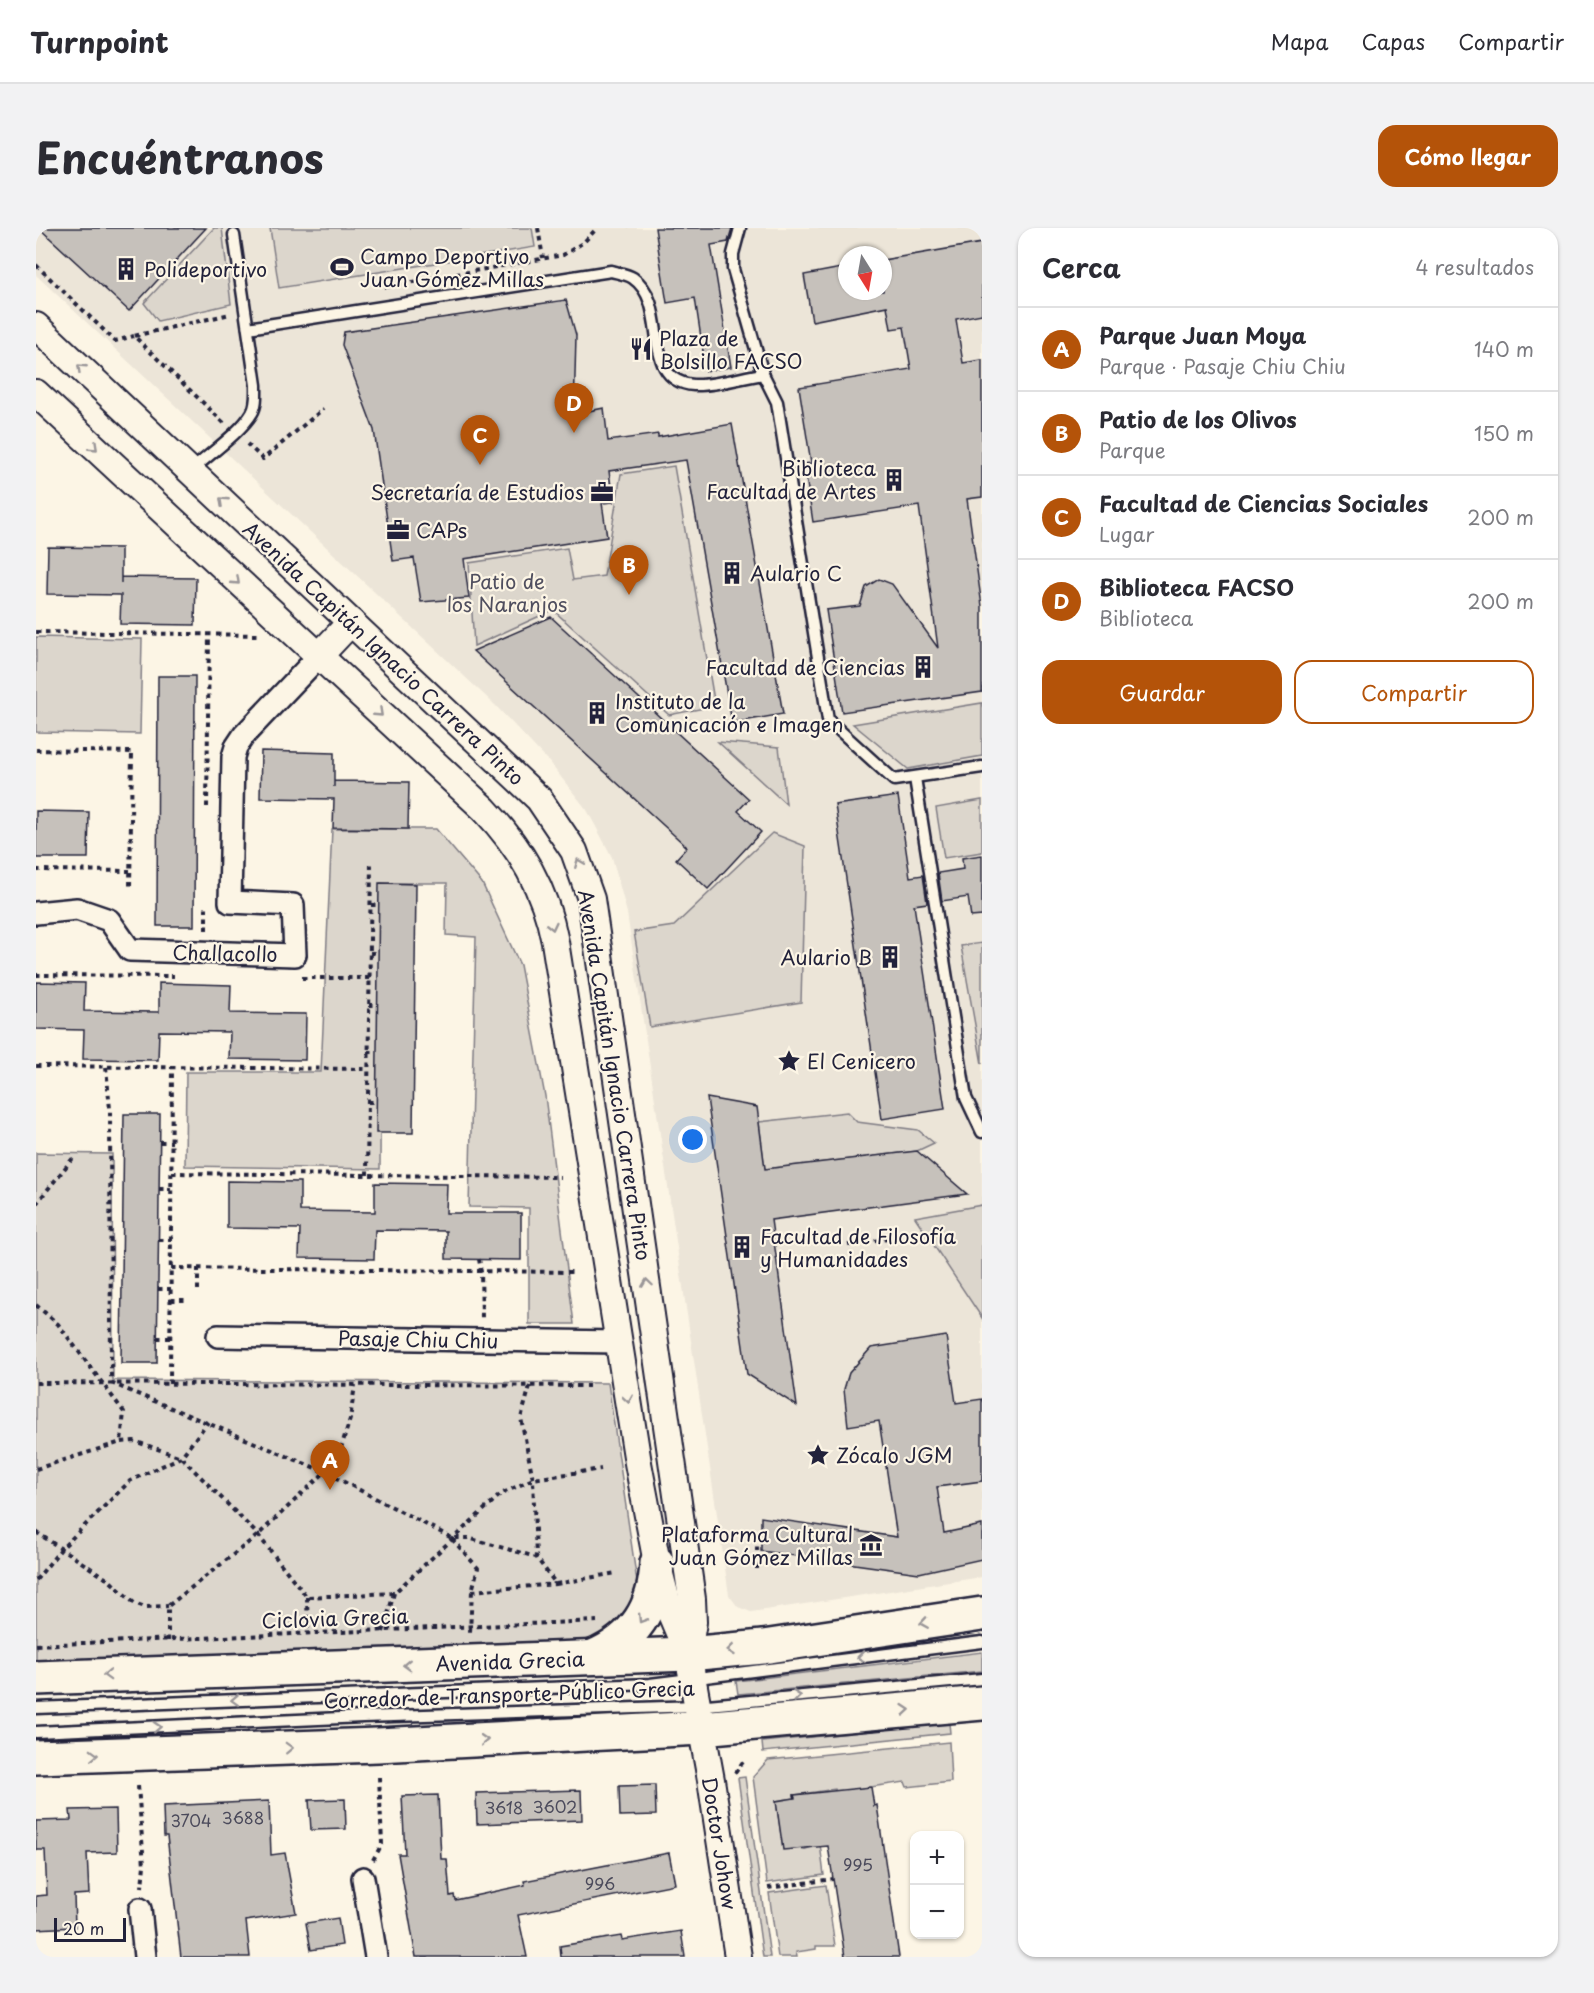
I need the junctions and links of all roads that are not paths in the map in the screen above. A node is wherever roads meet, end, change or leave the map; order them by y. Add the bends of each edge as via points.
1 (740, 228) edge
2 (234, 235) dead end
3 (36, 326) edge
4 (248, 328) junction
5 (763, 374) junction
6 (36, 393) edge
7 (190, 471) junction
8 (351, 622) junction
9 (318, 657) junction
10 (982, 767) edge
11 (915, 778) junction
12 (36, 913) edge
13 (982, 1132) edge
14 (218, 1336) dead end
15 (655, 1341) junction
16 (618, 1342) junction
17 (657, 1563) junction
18 (982, 1614) edge
19 (982, 1642) edge
20 (592, 1658) junction
21 (690, 1667) junction
22 (36, 1678) edge
23 (982, 1679) edge
24 (982, 1703) edge
25 (36, 1708) edge
26 (699, 1717) junction
27 (36, 1732) edge
28 (36, 1757) edge
29 (363, 1878) road end
30 (140, 1909) road end
31 (145, 1957) edge
32 (376, 1957) edge
33 (738, 1957) edge

1 - 5 lane via 733,269
2 - 4 lane
7 -> 3 street, Avenida Capitán Ignacio Carrera Pinto
4 - 5 lane via 611,272 632,278 645,291 652,308 662,367 671,378 697,385
4 - 7 lane via 256,385 252,414
5 - 11 lane via 777,402 828,720 894,780
6 -> 9 street, Avenida Capitán Ignacio Carrera Pinto
8 -> 7 street, Avenida Capitán Ignacio Carrera Pinto
8 - 9 street
15 -> 8 street, Avenida Capitán Ignacio Carrera Pinto via 591,899 578,859 539,799
9 - 12 street, Challacollo via 244,735 233,757 230,902 293,905 295,955 130,950 109,920 77,909
9 -> 16 street, Avenida Capitán Ignacio Carrera Pinto via 484,809 509,835 538,883 555,942
10 - 11 lane
11 - 13 lane via 966,1098
14 - 16 street, Pasaje Chiu Chiu
15 - 16 street
15 - 21 street, Avenida Capitán Ignacio Carrera Pinto via 692,1599
16 -> 17 street, Avenida Capitán Ignacio Carrera Pinto
17 -> 20 main road via 654,1594 640,1623 624,1641
17 - 21 street, Avenida Capitán Ignacio Carrera Pinto
18 -> 21 main road, Avenida Grecia via 774,1645
19 -> 21 lane, Corredor de Transporte Público Grecia
20 - 21 main road, Avenida Grecia
20 -> 22 main road, Avenida Grecia
21 -> 25 lane, Corredor de Transporte Público Grecia via 650,1684
21 - 26 street, Avenida Capitán Ignacio Carrera Pinto
26 -> 23 lane, Corredor de Transporte Público Grecia
26 -> 24 main road
27 -> 26 lane, Corredor de Transporte Público Grecia via 352,1717
28 -> 26 main road via 378,1745
26 - 33 street, Doctor Johow
29 - 32 street
30 - 31 street

